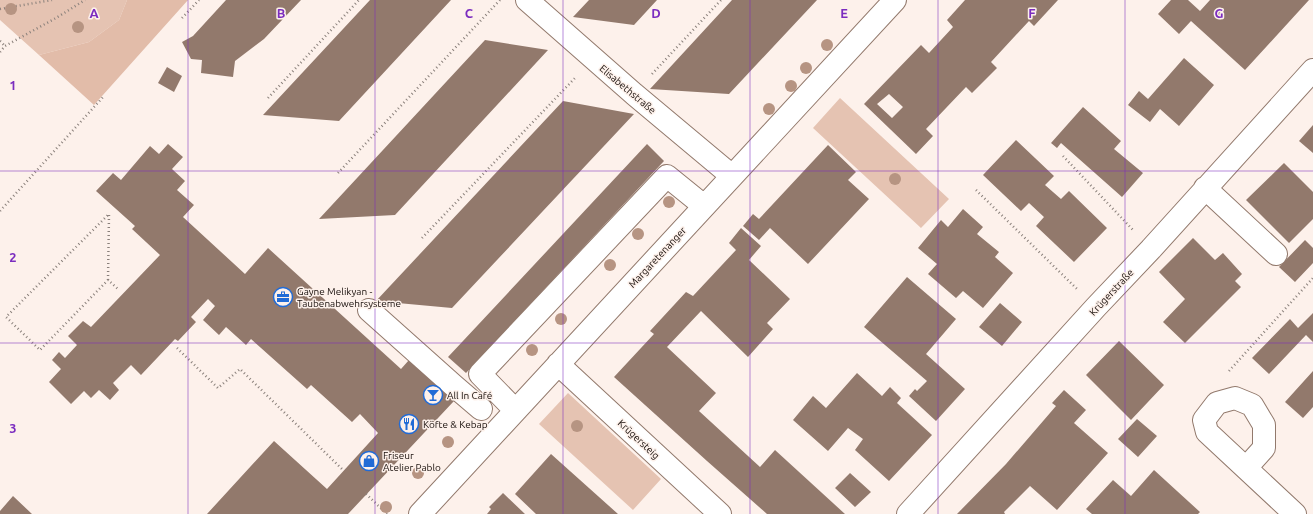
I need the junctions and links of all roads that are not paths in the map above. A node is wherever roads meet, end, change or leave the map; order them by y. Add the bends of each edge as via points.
1 (527, 0) edge
2 (895, 0) edge
3 (1313, 70) edge
4 (732, 176) junction
5 (1205, 188) junction
6 (704, 206) junction
7 (1276, 254) dead end
8 (369, 310) dead end
9 (558, 364) junction
10 (482, 409) dead end
11 (515, 410) junction
12 (1246, 468) junction
13 (420, 514) edge
14 (720, 514) edge
15 (908, 514) edge
16 (1295, 514) edge

1 - 4 street, Elisabethstraße
2 - 4 street, Margaretenanger
3 - 5 street, Krügerstraße
4 - 6 street, Margaretenanger
5 - 7 street
5 - 15 street, Krügerstraße
6 - 9 street, Margaretenanger
6 - 11 street via 667,176 480,374
8 - 10 street
9 - 11 street, Margaretenanger
9 - 14 street, Krügersteig
11 - 13 street, Margaretenanger
12 - 12 street via 1207,432 1204,420 1217,403 1235,398 1252,405 1264,425 1264,448
12 - 16 street

